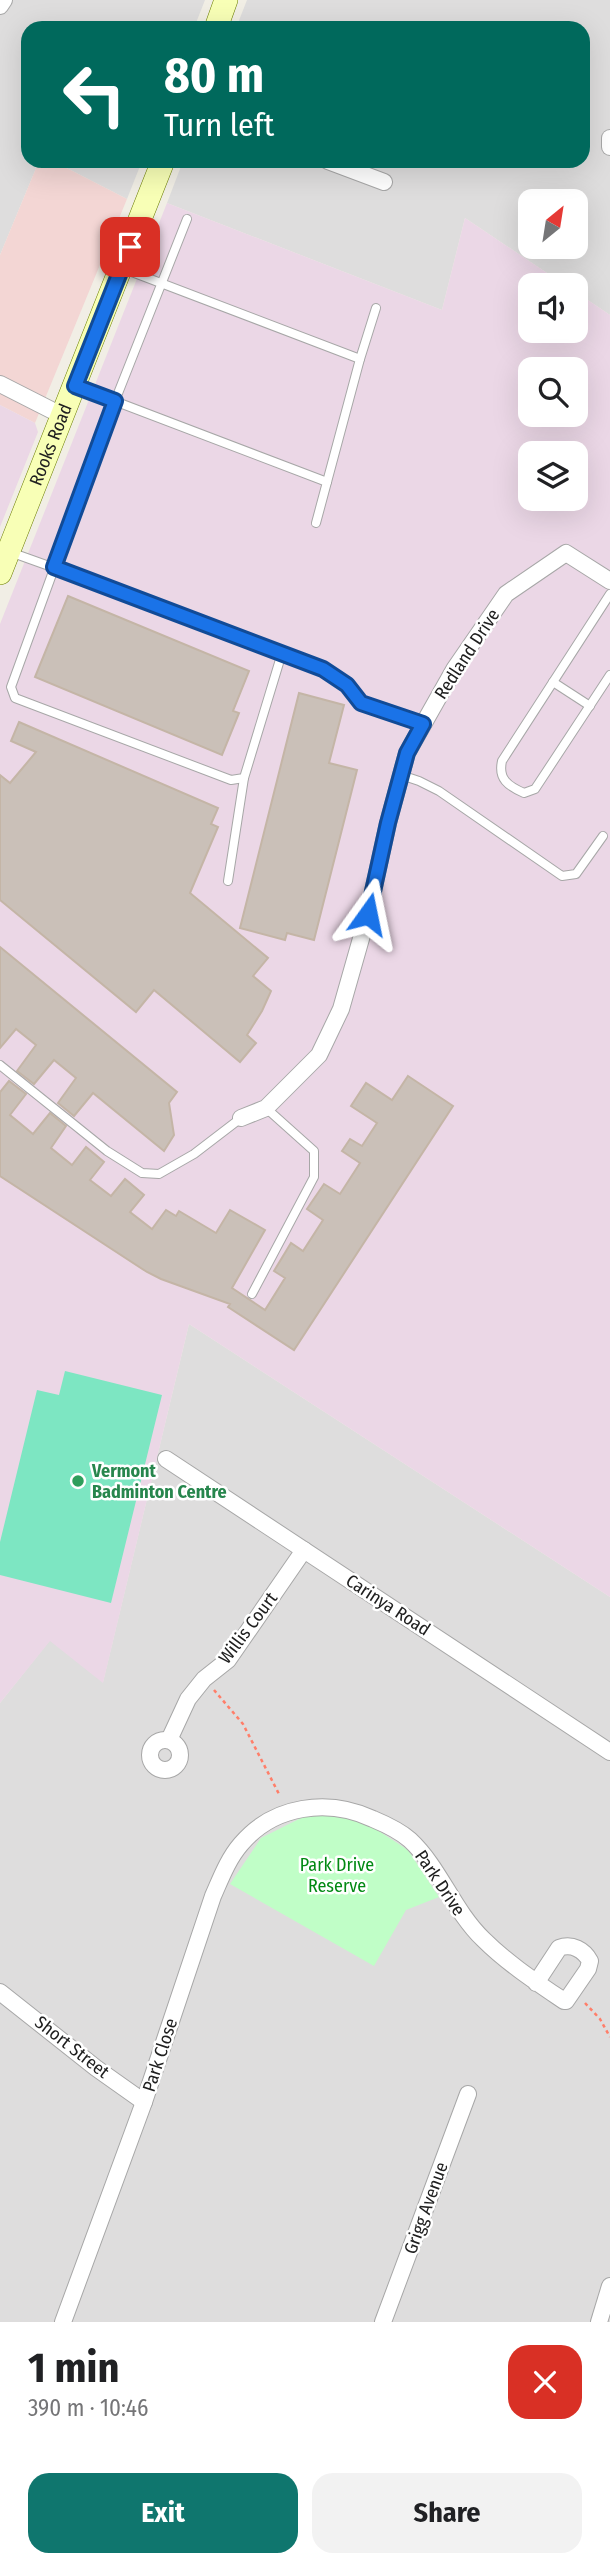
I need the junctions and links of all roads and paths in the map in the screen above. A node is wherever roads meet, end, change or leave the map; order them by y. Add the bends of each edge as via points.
1 (4, 0) edge
2 (226, 0) edge
3 (0, 6) edge
4 (218, 21) edge
5 (610, 138) edge
6 (610, 147) edge
7 (160, 168) edge
8 (347, 168) edge
9 (384, 182) dead end
10 (187, 219) dead end
11 (121, 268) junction
12 (162, 284) junction
13 (376, 308) dead end
14 (360, 359) junction
15 (0, 384) edge
16 (75, 386) junction
17 (115, 401) junction
18 (63, 416) junction
19 (327, 482) junction
20 (316, 523) dead end
21 (9, 551) junction
22 (54, 567) junction
23 (0, 573) edge
24 (610, 581) edge
25 (610, 594) edge
26 (282, 653) junction
27 (610, 675) edge
28 (553, 681) junction
29 (590, 706) junction
30 (423, 724) junction
31 (401, 775) junction
32 (244, 778) junction
33 (603, 836) dead end
34 (229, 881) dead end
35 (0, 1065) edge
36 (266, 1108) junction
37 (241, 1118) joint
38 (252, 1294) dead end
39 (166, 1459) dead end
40 (304, 1550) junction
41 (204, 1679) junction
42 (169, 1740) dead end
43 (610, 1752) edge
44 (288, 1812) junction
45 (536, 1983) junction
46 (573, 1990) junction
47 (0, 1992) edge
48 (610, 2037) edge
49 (468, 2094) dead end
50 (144, 2102) junction
51 (610, 2286) edge
52 (63, 2322) edge
53 (383, 2322) edge
54 (599, 2322) edge

1 - 3 street
2 - 4 street
5 - 6 street
7 - 11 street, Rooks Road
8 - 9 street
10 - 12 lane
11 - 12 lane
11 - 16 street, Rooks Road
12 - 14 lane
12 - 17 lane
13 - 14 lane
14 - 19 lane
15 - 18 street
16 - 17 lane
16 - 18 street, Rooks Road
17 - 19 lane
17 - 22 lane
18 - 21 street, Rooks Road
19 - 20 lane
21 - 22 lane
21 - 23 street, Rooks Road
22 - 26 lane
22 - 32 lane via 11,687 15,698 231,780
24 - 30 street, Redland Drive via 566,553 506,594
25 - 28 lane
26 - 30 lane via 323,669 347,685 361,703
26 - 32 lane
27 - 29 lane
28 - 29 lane
28 - 29 lane via 502,761 500,775 516,790 535,789
30 - 31 street, Redland Drive
31 - 33 lane via 439,791 562,876 576,874
31 - 36 street, Redland Drive via 341,1009 318,1055
32 - 34 lane
35 - 37 lane via 107,1151 142,1173 159,1174
36 - 37 street, Redland Drive
36 - 38 lane via 314,1152 314,1177
39 - 40 street, Carinya Road
40 - 41 street, Willis Court via 228,1660
40 - 43 street, Carinya Road
41 - 42 street, Willis Court via 188,1699
41 - 44 path via 243,1724
44 - 45 street, Park Drive via 342,1808 409,1838 463,1918
44 - 50 street, Park Close via 250,1835 227,1864
45 - 46 street, Park Drive via 564,2001
45 - 46 street via 559,1948 571,1947 590,1961
46 - 48 path
47 - 50 street, Short Street
49 - 53 street, Grigg Avenue
50 - 52 street, Park Close
51 - 54 street

